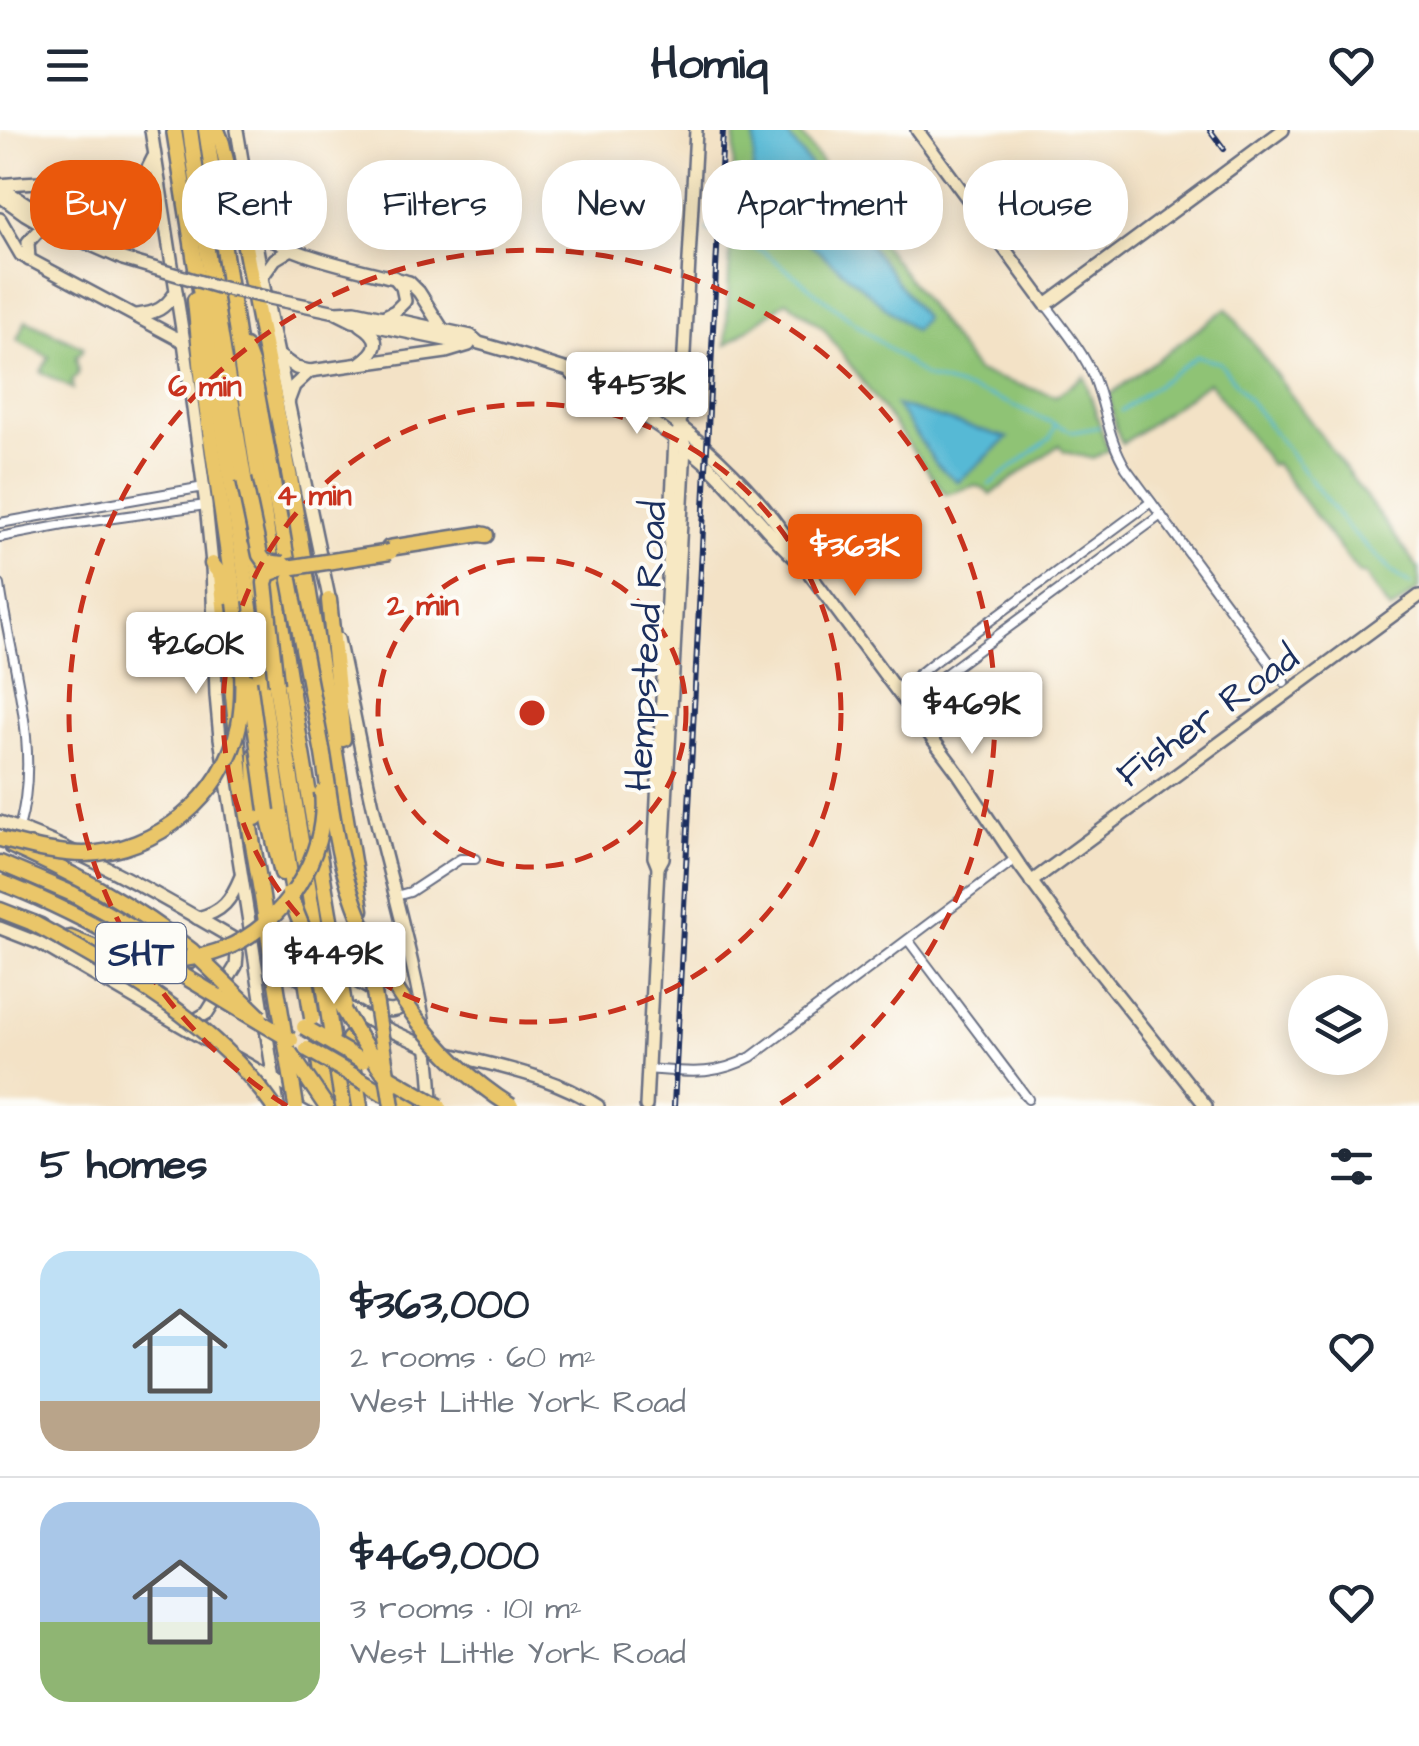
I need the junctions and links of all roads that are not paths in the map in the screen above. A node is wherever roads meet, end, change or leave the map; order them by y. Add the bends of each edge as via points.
1 (151, 130) edge
2 (174, 130) edge
3 (190, 130) edge
4 (206, 130) edge
5 (217, 130) edge
6 (237, 130) edge
7 (696, 130) edge
8 (916, 130) edge
9 (1283, 130) edge
10 (154, 154) junction
11 (152, 160) edge
12 (242, 160) edge
13 (30, 183) edge
14 (0, 186) edge
15 (0, 196) edge
16 (163, 206) joint
17 (30, 209) edge
18 (30, 213) edge
19 (0, 219) edge
20 (30, 240) edge
21 (102, 250) edge
22 (257, 250) edge
23 (290, 250) joint
24 (28, 260) junction
25 (194, 262) junction
26 (394, 277) junction
27 (262, 278) junction
28 (176, 292) junction
29 (1046, 305) junction
30 (336, 312) junction
31 (136, 314) junction
32 (383, 317) junction
33 (353, 320) junction
34 (236, 323) junction
35 (443, 330) junction
36 (184, 342) junction
37 (474, 344) junction
38 (278, 355) junction
39 (359, 364) junction
40 (565, 369) junction
41 (310, 371) junction
42 (682, 392) junction
43 (288, 402) junction
44 (653, 408) junction
45 (680, 437) junction
46 (244, 479) junction
47 (204, 487) junction
48 (1151, 502) junction
49 (206, 505) junction
50 (1161, 515) junction
51 (0, 523) edge
52 (0, 537) edge
53 (390, 550) junction
54 (212, 564) junction
55 (806, 568) junction
56 (1045, 580) junction
57 (0, 585) edge
58 (1055, 594) junction
59 (1419, 596) edge
60 (329, 600) junction
61 (235, 602) junction
62 (253, 619) junction
63 (973, 633) junction
64 (983, 646) junction
65 (1284, 682) dead end
66 (276, 684) junction
67 (898, 691) junction
68 (908, 704) junction
69 (317, 722) junction
70 (0, 822) edge
71 (19, 828) junction
72 (0, 840) edge
73 (352, 850) junction
74 (475, 859) dead end
75 (1015, 859) junction
76 (0, 863) edge
77 (241, 876) junction
78 (0, 882) edge
79 (1031, 882) junction
80 (263, 891) junction
81 (396, 896) junction
82 (0, 910) edge
83 (247, 912) junction
84 (196, 918) junction
85 (31, 922) junction
86 (0, 928) edge
87 (227, 936) junction
88 (908, 940) junction
89 (254, 950) junction
90 (413, 978) junction
91 (418, 1002) junction
92 (177, 1024) junction
93 (427, 1047) junction
94 (470, 1059) junction
95 (648, 1069) junction
96 (274, 1079) junction
97 (1028, 1099) dead end
98 (275, 1106) edge
99 (296, 1106) edge
100 (324, 1106) edge
101 (343, 1106) edge
102 (360, 1106) edge
103 (392, 1106) edge
104 (407, 1106) edge
105 (435, 1106) edge
106 (511, 1106) edge
107 (598, 1106) edge
108 (646, 1106) edge
109 (1206, 1106) edge

1 - 10 main road
2 - 25 highway
3 - 46 highway
4 - 34 highway
5 - 73 highway via 290,478
6 - 12 main road
7 - 42 main road, Hempstead Road
8 - 29 main road
9 - 29 main road
10 - 11 main road
10 - 16 main road
13 - 14 main road
14 - 17 main road
15 - 18 main road
16 - 28 main road
19 - 24 main road
20 - 24 main road
21 - 30 main road, bridge via 169,274
22 - 27 main road
23 - 26 main road
23 - 27 main road
24 - 31 main road
25 - 61 highway via 198,344
25 - 62 highway
26 - 32 main road via 406,301
26 - 35 main road via 415,286
27 - 38 main road
28 - 31 main road via 162,310
28 - 36 main road
29 - 48 street via 1086,361 1117,453
30 - 32 main road
30 - 33 main road
31 - 36 main road
32 - 35 main road
33 - 37 main road
33 - 39 main road via 376,342
34 - 69 highway, bridge via 252,366
34 - 102 highway, bridge
35 - 37 main road via 471,336
36 - 47 main road
37 - 39 main road
37 - 40 main road
38 - 41 main road
38 - 43 main road
39 - 41 main road
40 - 44 main road via 604,379
40 - 45 main road
41 - 43 main road
42 - 44 main road via 667,408
42 - 45 main road, Hempstead Road
43 - 60 main road
44 - 45 main road
45 - 55 main road
45 - 55 main road via 748,489
45 - 95 main road, Hempstead Road via 654,840
46 - 53 highway, bridge via 265,562
46 - 66 highway, bridge
47 - 49 main road
47 - 51 street
48 - 50 street
48 - 56 street
49 - 52 street
49 - 54 main road
50 - 58 street
50 - 65 street
53 - 53 highway via 480,534 486,535 481,538
53 - 66 highway, bridge via 268,574
54 - 77 main road via 216,695
54 - 80 highway via 221,576 241,776
55 - 67 main road
56 - 58 street
56 - 63 street
57 - 71 street via 28,755
58 - 64 street
59 - 79 main road, Fisher Road
60 - 73 highway
60 - 81 main road
61 - 72 highway, bridge via 239,727 216,780 190,810 136,844 89,854
61 - 104 highway, bridge via 267,810 287,888 344,1013
62 - 80 highway
62 - 100 highway, bridge
63 - 64 street
63 - 67 street
64 - 68 street
66 - 101 highway, bridge
67 - 68 main road
68 - 75 main road
69 - 85 highway, bridge via 323,803 316,846 296,890 248,936 196,957 139,962
69 - 106 highway, bridge via 342,863 384,970 432,1040
70 - 71 main road
71 - 84 main road
72 - 100 highway, bridge via 132,907 192,951 265,1022
73 - 103 highway, bridge
74 - 81 street via 460,859
75 - 79 main road
75 - 88 street
76 - 105 highway, SHT, bridge via 104,911
77 - 83 main road
77 - 84 main road via 227,905
78 - 104 highway, SHT, bridge via 122,942
79 - 109 main road
80 - 99 highway, bridge
81 - 90 main road
82 - 85 highway
83 - 89 main road
83 - 90 main road via 274,949 388,1012 410,996
84 - 87 main road
85 - 98 highway, bridge via 171,1006
86 - 92 main road via 41,944
87 - 89 main road
87 - 92 main road via 236,966 207,1013
88 - 95 street via 744,1061 712,1072
88 - 97 street
89 - 93 main road via 368,1020
89 - 96 main road
90 - 91 main road
91 - 93 main road
91 - 94 main road via 437,1034
92 - 96 main road
93 - 94 main road
93 - 105 main road
94 - 107 main road via 548,1080
95 - 108 main road, Hempstead Road
96 - 98 main road
96 - 100 main road

